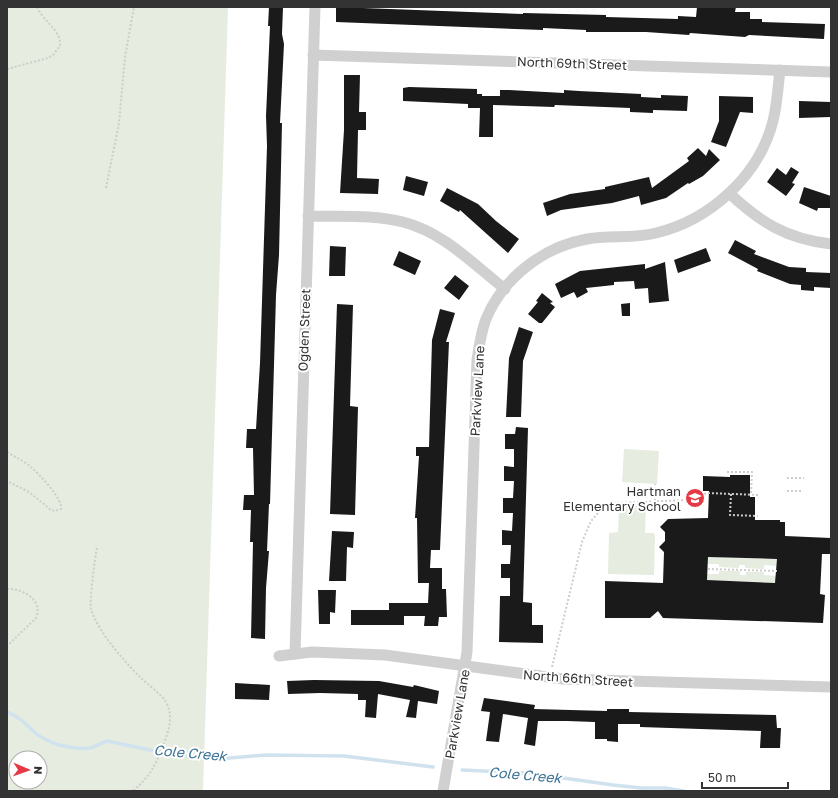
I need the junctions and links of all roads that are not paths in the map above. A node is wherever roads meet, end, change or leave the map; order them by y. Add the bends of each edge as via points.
1 (315, 7) edge
2 (313, 54) junction
3 (780, 70) junction
4 (831, 72) edge
5 (729, 193) junction
6 (308, 216) junction
7 (831, 244) edge
8 (504, 289) junction
9 (295, 654) junction
10 (279, 656) dead end
11 (465, 665) junction
12 (831, 687) edge
13 (443, 791) edge

1 - 2 street, Ogden Street
2 - 3 street, North 69th Street
2 - 6 street, Ogden Street
3 - 4 street, North 69th Street
3 - 5 street, Parkview Lane via 776,107 767,138 750,169
5 - 7 street via 756,217 783,233 803,240
5 - 8 street, Parkview Lane via 702,214 669,229 642,236 587,239 556,248 526,267
6 - 8 street via 385,219 415,226 445,241
6 - 9 street, Ogden Street
8 - 11 street, Parkview Lane via 486,319 480,337 477,360
9 - 10 street, North 66th Street
9 - 11 street, North 66th Street via 385,654
11 - 12 street, North 66th Street via 562,679
11 - 13 street, Parkview Lane

